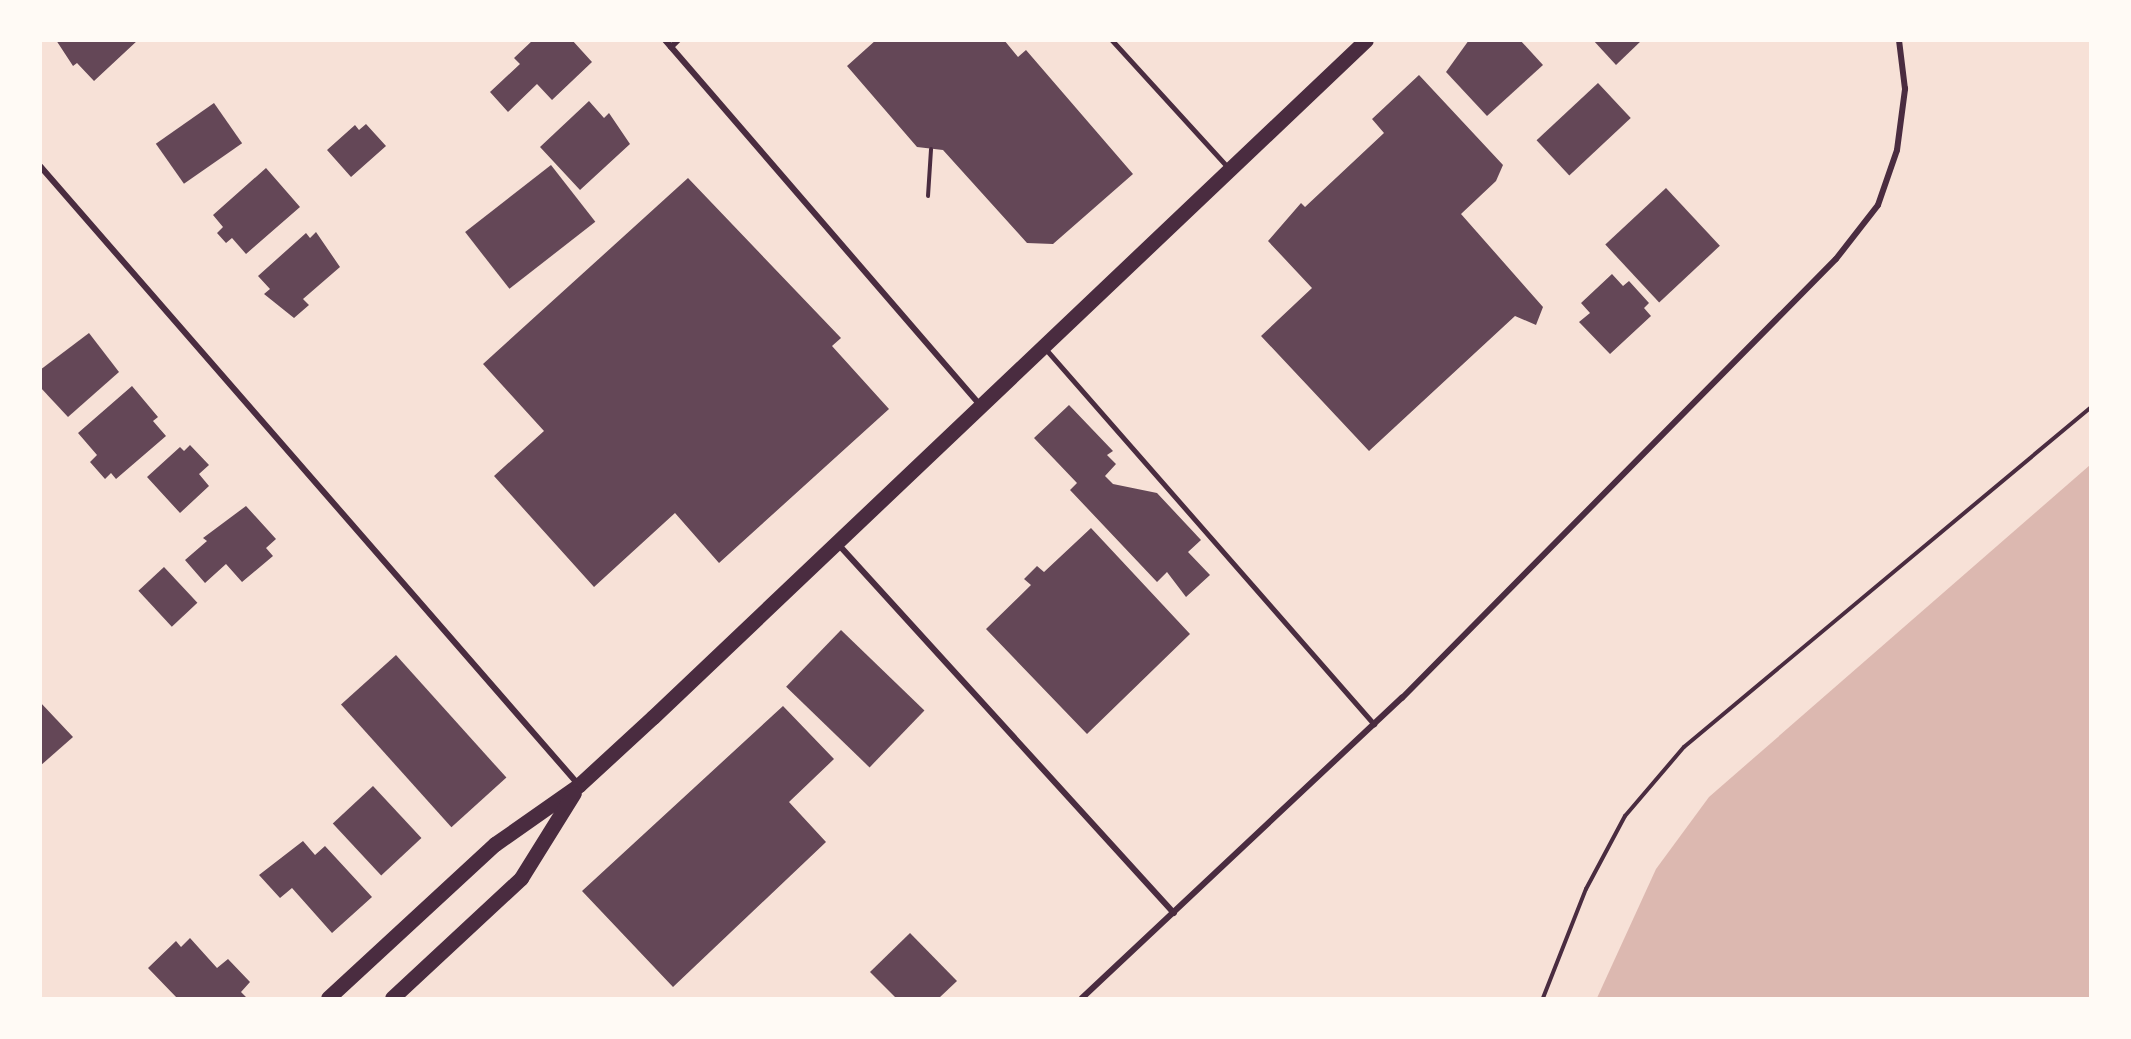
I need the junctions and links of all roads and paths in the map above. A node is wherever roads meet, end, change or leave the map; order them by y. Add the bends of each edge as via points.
1 (665, 40) edge
2 (678, 40) edge
3 (1112, 40) edge
4 (1366, 40) edge
5 (1899, 40) edge
6 (671, 47) junction
7 (931, 149) dead end
8 (40, 166) edge
9 (1231, 171) junction
10 (928, 196) dead end
11 (1045, 348) junction
12 (982, 407) junction
13 (2091, 408) edge
14 (838, 544) junction
15 (1374, 724) junction
16 (579, 785) junction
17 (1174, 913) junction
18 (328, 999) edge
19 (392, 999) edge
20 (1083, 999) edge
21 (1544, 999) edge

1 - 6 street
2 - 6 street
3 - 9 lane
4 - 9 main road
5 - 15 street via 1905,89 1897,150 1871,214 1828,267
6 - 12 street
7 - 10 path
8 - 16 street
9 - 11 main road
11 - 12 main road
11 - 15 lane
12 - 14 main road
13 - 21 path via 1684,747 1625,816 1586,889
14 - 16 main road
14 - 17 street
15 - 17 street
16 - 18 main road via 495,844
16 - 19 main road via 521,878
17 - 20 street

